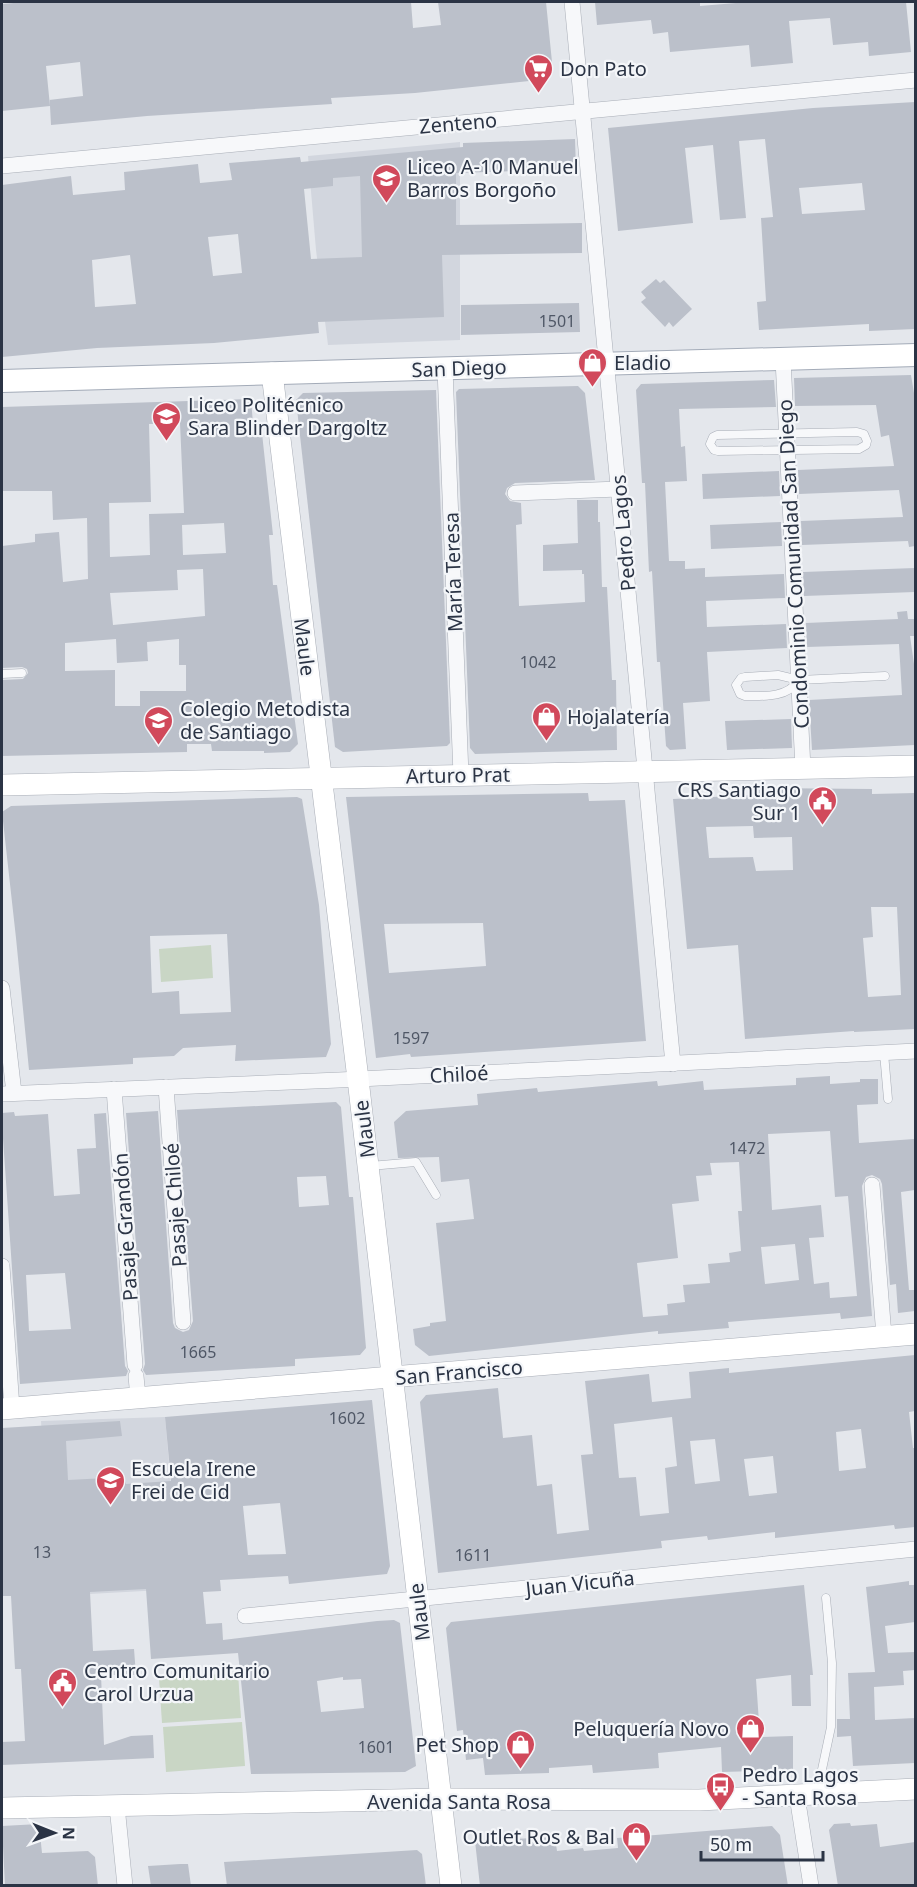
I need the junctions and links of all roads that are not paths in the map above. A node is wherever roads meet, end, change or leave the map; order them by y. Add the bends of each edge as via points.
1 (572, 2) edge
2 (915, 80) edge
3 (583, 111) junction
4 (2, 166) edge
5 (783, 359) junction
6 (915, 360) edge
7 (608, 364) junction
8 (445, 369) junction
9 (272, 373) junction
10 (2, 381) edge
11 (787, 434) junction
12 (788, 450) junction
13 (619, 489) junction
14 (515, 493) dead end
15 (22, 673) dead end
16 (2, 674) edge
17 (885, 676) dead end
18 (799, 680) junction
19 (915, 766) edge
20 (803, 769) junction
21 (645, 772) junction
22 (461, 775) junction
23 (321, 778) junction
24 (2, 785) edge
25 (2, 988) edge
26 (915, 1051) edge
27 (884, 1053) junction
28 (673, 1064) junction
29 (358, 1079) junction
30 (166, 1087) junction
31 (114, 1089) junction
32 (8, 1093) edge
33 (888, 1099) dead end
34 (369, 1166) junction
35 (872, 1185) dead end
36 (436, 1196) dead end
37 (2, 1266) edge
38 (183, 1322) dead end
39 (915, 1334) edge
40 (884, 1336) junction
41 (393, 1377) junction
42 (138, 1398) junction
43 (7, 1409) edge
44 (915, 1549) edge
45 (826, 1598) dead end
46 (418, 1599) junction
47 (245, 1616) dead end
48 (915, 1789) edge
49 (807, 1796) junction
50 (441, 1799) junction
51 (117, 1806) junction
52 (2, 1808) edge
53 (125, 1886) edge
54 (451, 1886) edge
55 (811, 1886) edge

1 - 3 street, Pedro Lagos
2 - 3 street, Zenteno
3 - 4 street, Zenteno
3 - 7 street, Pedro Lagos
5 - 6 main road, San Diego
5 - 7 main road, San Diego
5 - 11 street, Condominio Comunidad San Diego
7 - 8 main road, San Diego
7 - 13 street, Pedro Lagos
8 - 9 main road, San Diego
8 - 22 street, María Teresa
9 - 10 main road, San Diego
9 - 23 street, Maule
11 - 12 street, Condominio Comunidad San Diego
11 - 12 lane via 717,435 710,444 718,451
11 - 12 lane via 861,433 867,441 859,449
12 - 18 street, Condominio Comunidad San Diego
13 - 14 street
13 - 21 street, Pedro Lagos
15 - 16 lane
17 - 18 lane
18 - 18 lane via 778,675 746,677 736,685 745,696 776,695 790,690
18 - 20 street, Condominio Comunidad San Diego
19 - 20 street, Arturo Prat
20 - 21 street, Arturo Prat
21 - 22 street, Arturo Prat
21 - 28 street, Pedro Lagos
22 - 23 street, Arturo Prat
23 - 24 street, Arturo Prat
23 - 29 street, Maule
25 - 32 street
26 - 27 street, Chiloé
27 - 28 street, Chiloé
27 - 33 lane
28 - 29 street, Chiloé
29 - 30 street, Chiloé
29 - 34 street, Maule
30 - 31 street, Chiloé
30 - 38 street, Pasaje Chiloé
31 - 32 street, Chiloé
31 - 42 street, Pasaje Grandón
34 - 36 lane via 416,1162
34 - 41 street, Maule
35 - 40 street
37 - 43 street
39 - 40 street, San Francisco
40 - 41 street, San Francisco
41 - 42 street, San Francisco
41 - 46 street, Maule
42 - 43 street, San Francisco
44 - 46 street, Juan Vicuña
45 - 49 lane via 832,1663 831,1727
46 - 47 street, Juan Vicuña
46 - 50 street, Maule
48 - 49 street, Avenida Santa Rosa
49 - 50 street, Avenida Santa Rosa via 634,1801
49 - 55 street
50 - 51 street, Avenida Santa Rosa
50 - 54 street, Maule
51 - 52 street, Avenida Santa Rosa
51 - 53 street

